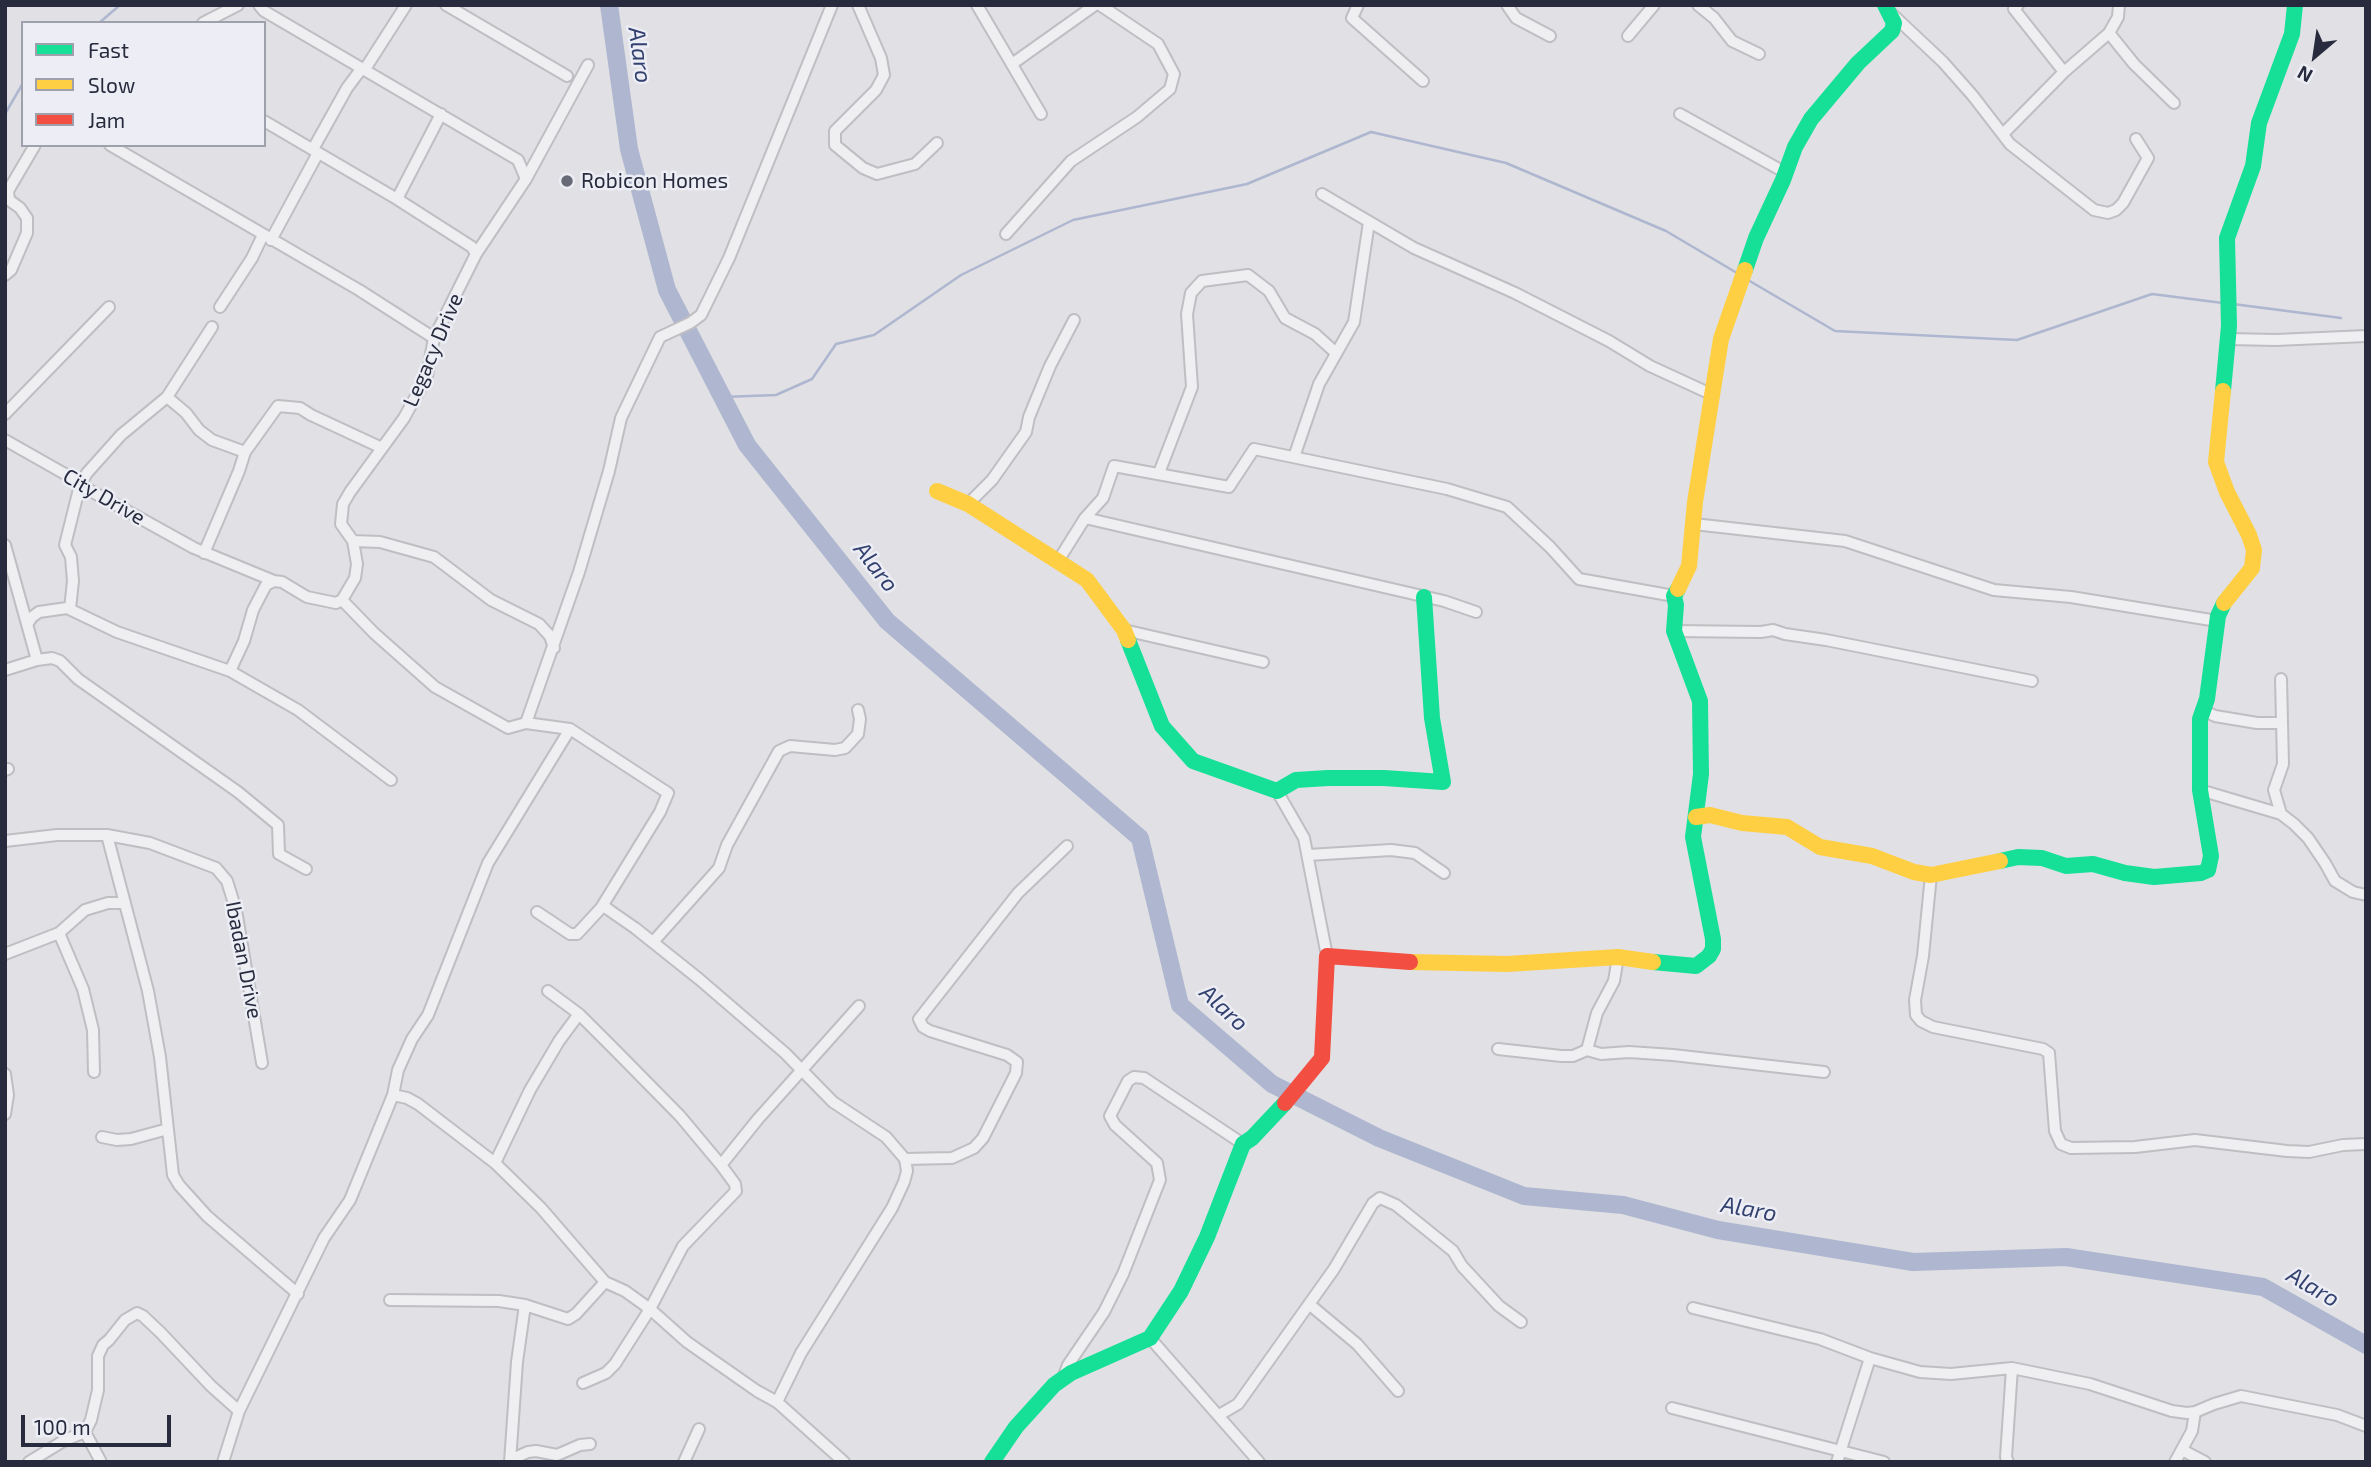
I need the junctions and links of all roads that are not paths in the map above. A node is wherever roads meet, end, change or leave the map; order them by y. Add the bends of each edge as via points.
1 (238, 5) edge
2 (259, 5) edge
3 (406, 5) edge
4 (446, 5) edge
5 (832, 5) edge
6 (858, 5) edge
7 (977, 5) edge
8 (1098, 5) edge
9 (1358, 5) edge
10 (1507, 5) edge
11 (1654, 5) edge
12 (1698, 5) edge
13 (2018, 5) edge
14 (2119, 5) edge
15 (2295, 5) edge
16 (1887, 8) edge
17 (207, 21) edge
18 (2109, 33) junction
19 (1550, 36) dead end
20 (1628, 36) dead end
21 (1759, 54) dead end
22 (1012, 64) junction
23 (588, 65) dead end
24 (364, 68) junction
25 (2064, 72) junction
26 (567, 76) dead end
27 (1423, 81) dead end
28 (2174, 103) dead end
29 (441, 114) junction
30 (1041, 114) dead end
31 (1680, 114) dead end
32 (266, 122) edge
33 (2003, 134) junction
34 (2136, 139) dead end
35 (937, 144) dead end
36 (34, 147) edge
37 (113, 147) edge
38 (315, 151) junction
39 (1786, 173) junction
40 (526, 179) junction
41 (7, 193) edge
42 (1322, 194) dead end
43 (397, 199) junction
44 (1369, 222) junction
45 (1006, 234) dead end
46 (267, 237) junction
47 (476, 254) junction
48 (5, 275) edge
49 (109, 307) dead end
50 (220, 307) dead end
51 (1074, 320) dead end
52 (212, 327) dead end
53 (2366, 336) edge
54 (434, 338) junction
55 (2228, 339) junction
56 (1336, 353) junction
57 (1713, 395) junction
58 (167, 397) junction
59 (5, 414) edge
60 (5, 440) edge
61 (382, 449) junction
62 (245, 452) junction
63 (1294, 457) junction
64 (1159, 473) junction
65 (80, 485) junction
66 (937, 491) dead end
67 (968, 505) junction
68 (1085, 518) junction
69 (1694, 524) junction
70 (353, 541) junction
71 (5, 545) edge
72 (204, 553) junction
73 (1058, 561) junction
74 (274, 581) junction
75 (1674, 596) junction
76 (1424, 597) junction
77 (342, 600) junction
78 (70, 610) junction
79 (1476, 612) dead end
80 (2217, 621) junction
81 (28, 623) junction
82 (1125, 631) junction
83 (1674, 631) junction
84 (554, 648) junction
85 (37, 660) junction
86 (1263, 662) dead end
87 (5, 670) edge
88 (230, 671) junction
89 (2281, 679) dead end
90 (2032, 681) dead end
91 (858, 710) dead end
92 (2202, 710) junction
93 (526, 723) junction
94 (2281, 723) junction
95 (570, 729) junction
96 (391, 780) dead end
97 (1277, 790) junction
98 (2200, 790) junction
99 (2281, 814) junction
100 (1696, 817) junction
101 (107, 835) junction
102 (5, 841) edge
103 (1067, 846) dead end
104 (1308, 856) junction
105 (306, 869) dead end
106 (1444, 873) dead end
107 (1931, 874) junction
108 (2366, 895) edge
109 (124, 903) junction
110 (601, 908) junction
111 (537, 912) dead end
112 (59, 933) junction
113 (653, 942) junction
114 (5, 954) edge
115 (1327, 956) junction
116 (1618, 957) junction
117 (548, 991) dead end
118 (859, 1006) dead end
119 (579, 1014) junction
120 (1498, 1049) dead end
121 (1587, 1050) junction
122 (262, 1063) dead end
123 (803, 1071) junction
124 (94, 1072) dead end
125 (1824, 1072) dead end
126 (5, 1074) edge
127 (393, 1095) junction
128 (5, 1114) edge
129 (169, 1129) junction
130 (102, 1138) dead end
131 (1243, 1144) junction
132 (2366, 1144) edge
133 (905, 1159) junction
134 (495, 1163) junction
135 (720, 1165) junction
136 (606, 1282) junction
137 (298, 1294) junction
138 (390, 1300) dead end
139 (1308, 1304) junction
140 (525, 1305) junction
141 (1693, 1308) dead end
142 (650, 1309) junction
143 (1521, 1322) dead end
144 (1150, 1338) junction
145 (1870, 1358) junction
146 (2012, 1368) junction
147 (1063, 1378) junction
148 (583, 1383) dead end
149 (1398, 1391) dead end
150 (777, 1402) junction
151 (1672, 1408) dead end
152 (239, 1411) junction
153 (2195, 1412) junction
154 (1219, 1415) junction
155 (2366, 1426) edge
156 (699, 1429) dead end
157 (85, 1432) junction
158 (590, 1444) dead end
159 (2182, 1450) junction
160 (1839, 1457) edge
161 (510, 1461) edge
162 (29, 1462) edge
163 (101, 1462) edge
164 (223, 1462) edge
165 (684, 1462) edge
166 (845, 1462) edge
167 (992, 1462) edge
168 (1259, 1462) edge
169 (1884, 1462) edge
170 (2008, 1462) edge
171 (2175, 1462) edge
172 (2205, 1462) edge

1 - 17 street
2 - 24 street
3 - 24 street
4 - 26 street
5 - 84 street via 729,258 701,315 660,337 621,418
6 - 35 street via 884,75 876,90 835,131 835,145 877,174 915,164
7 - 22 street
8 - 22 street
8 - 45 street via 1158,44 1174,74 1170,89 1071,161
9 - 27 street via 1352,18
10 - 19 street via 1517,18
11 - 20 street
12 - 21 street via 1732,41
13 - 25 street via 2014,9
14 - 18 street
15 - 55 street via 2291,34 2259,123 2253,166 2227,238
16 - 33 street via 1943,62
16 - 39 street via 1894,23 1892,31 1811,119
18 - 25 street
18 - 28 street
22 - 30 street
23 - 40 street, Legacy Drive
24 - 29 street
24 - 38 street via 347,88
25 - 33 street
29 - 40 street via 518,160
29 - 43 street
31 - 39 street
32 - 38 street
33 - 34 street via 2018,151 2102,213 2123,203 2148,159
36 - 41 street
37 - 46 street
38 - 43 street
38 - 46 street
39 - 57 street via 1721,339
40 - 47 street, Legacy Drive
41 - 48 street via 27,218 27,233
42 - 44 street
43 - 47 street
44 - 56 street via 1353,322
44 - 57 street
46 - 50 street
46 - 54 street
47 - 54 street, Legacy Drive
49 - 59 street
51 - 67 street via 1050,366 1022,439
52 - 58 street
53 - 55 street
54 - 61 street, Legacy Drive via 427,376
55 - 80 street via 2216,462 2249,535 2254,558
56 - 63 street via 1319,384
56 - 64 street via 1315,334 1285,318 1269,291 1248,275 1202,281 1191,293 1187,314 1192,387
57 - 69 street
58 - 62 street via 212,440
58 - 65 street via 121,435
60 - 65 street, City Drive
61 - 62 street via 300,408 278,406
61 - 70 street, Legacy Drive via 343,505 341,524
62 - 72 street
63 - 64 street via 1254,449 1229,487
63 - 75 street via 1447,489 1507,507 1579,579
64 - 68 street via 1114,466 1103,498
65 - 72 street, City Drive
65 - 78 street via 65,545 73,581
66 - 67 street
67 - 73 street
68 - 73 street
68 - 76 street
69 - 75 street via 1689,566
69 - 80 street via 1844,541 1994,590 2071,597
70 - 77 street, Legacy Drive via 358,564
70 - 84 street via 380,542 434,557 491,600 539,624
71 - 81 street
72 - 74 street, City Drive
73 - 82 street via 1087,580
74 - 77 street, City Drive via 319,601
74 - 88 street via 260,593
75 - 83 street
76 - 79 street
76 - 97 street via 1432,718 1443,782 1328,778 1296,780
77 - 93 street via 435,687 508,728
78 - 81 street via 39,612
78 - 88 street via 117,632
80 - 92 street
81 - 85 street
82 - 86 street
82 - 97 street via 1162,726 1193,761
83 - 90 street via 1773,630
83 - 100 street via 1700,701 1701,774
84 - 93 street
85 - 87 street
85 - 105 street via 60,661 103,698 238,792 278,825 279,854
88 - 96 street via 298,710
89 - 94 street
91 - 113 street via 858,734 845,748 790,746 779,751 719,868
92 - 94 street via 2257,723
92 - 98 street
93 - 95 street
94 - 99 street via 2283,764 2274,790
95 - 110 street via 668,793
95 - 127 street via 488,863 428,1015 398,1070
97 - 104 street via 1304,838
98 - 99 street
98 - 107 street via 2211,856 2206,872 2154,877 2093,864 2066,866 2033,856
99 - 108 street via 2308,838 2335,881
100 - 107 street via 1710,815 1787,827 1820,847
100 - 116 street via 1693,837 1713,949 1696,966
101 - 102 street, Ibadan Drive
101 - 109 street
101 - 122 street, Ibadan Drive via 150,843 208,864 227,881
103 - 133 street via 1018,893 919,1019 930,1031 1017,1062 1016,1073 983,1138 974,1148 952,1158
104 - 106 street via 1391,850 1415,853
104 - 115 street
107 - 132 street via 1916,1015 1933,1027 2049,1053 2055,1130 2061,1144 2071,1148 2135,1147 2195,1140 2309,1152
109 - 112 street via 85,910
109 - 129 street via 148,991
110 - 111 street via 575,935
110 - 113 street
112 - 114 street
112 - 124 street via 83,989 93,1030
113 - 123 street
115 - 116 street via 1436,964
115 - 131 street via 1322,1058
116 - 121 street via 1614,981 1597,1013
117 - 119 street
118 - 123 street
119 - 134 street via 530,1090
119 - 135 street via 680,1116
120 - 121 street via 1561,1056
121 - 125 street
123 - 133 street via 833,1102 886,1137
123 - 135 street
126 - 128 street
127 - 134 street via 418,1104
127 - 137 street via 350,1200 324,1238
129 - 130 street via 117,1140
129 - 137 street via 173,1175 179,1185 206,1216
131 - 144 street via 1207,1237 1181,1291
131 - 147 street via 1144,1078 1128,1081 1110,1116 1157,1163 1160,1180 1123,1274
133 - 150 street via 907,1171 892,1208 801,1353
134 - 136 street
135 - 142 street via 736,1191 683,1246
136 - 140 street via 568,1320
136 - 142 street
137 - 152 street
138 - 140 street
139 - 143 street via 1380,1198 1396,1205 1453,1251 1499,1306
139 - 149 street via 1357,1343
139 - 154 street via 1238,1404
140 - 161 street
141 - 145 street via 1819,1339
142 - 148 street via 615,1364
142 - 150 street via 708,1357
144 - 147 street
144 - 154 street
145 - 146 street via 1920,1372
145 - 160 street
146 - 153 street via 2090,1384 2172,1411
146 - 170 street
147 - 167 street via 1016,1427
150 - 166 street
151 - 160 street
152 - 157 street via 136,1313 125,1320 98,1356 98,1390
152 - 164 street
153 - 155 street via 2241,1396 2337,1415
153 - 159 street
154 - 168 street
156 - 165 street
157 - 162 street
157 - 163 street
158 - 161 street via 558,1455 528,1452
159 - 171 street
159 - 172 street
160 - 169 street

